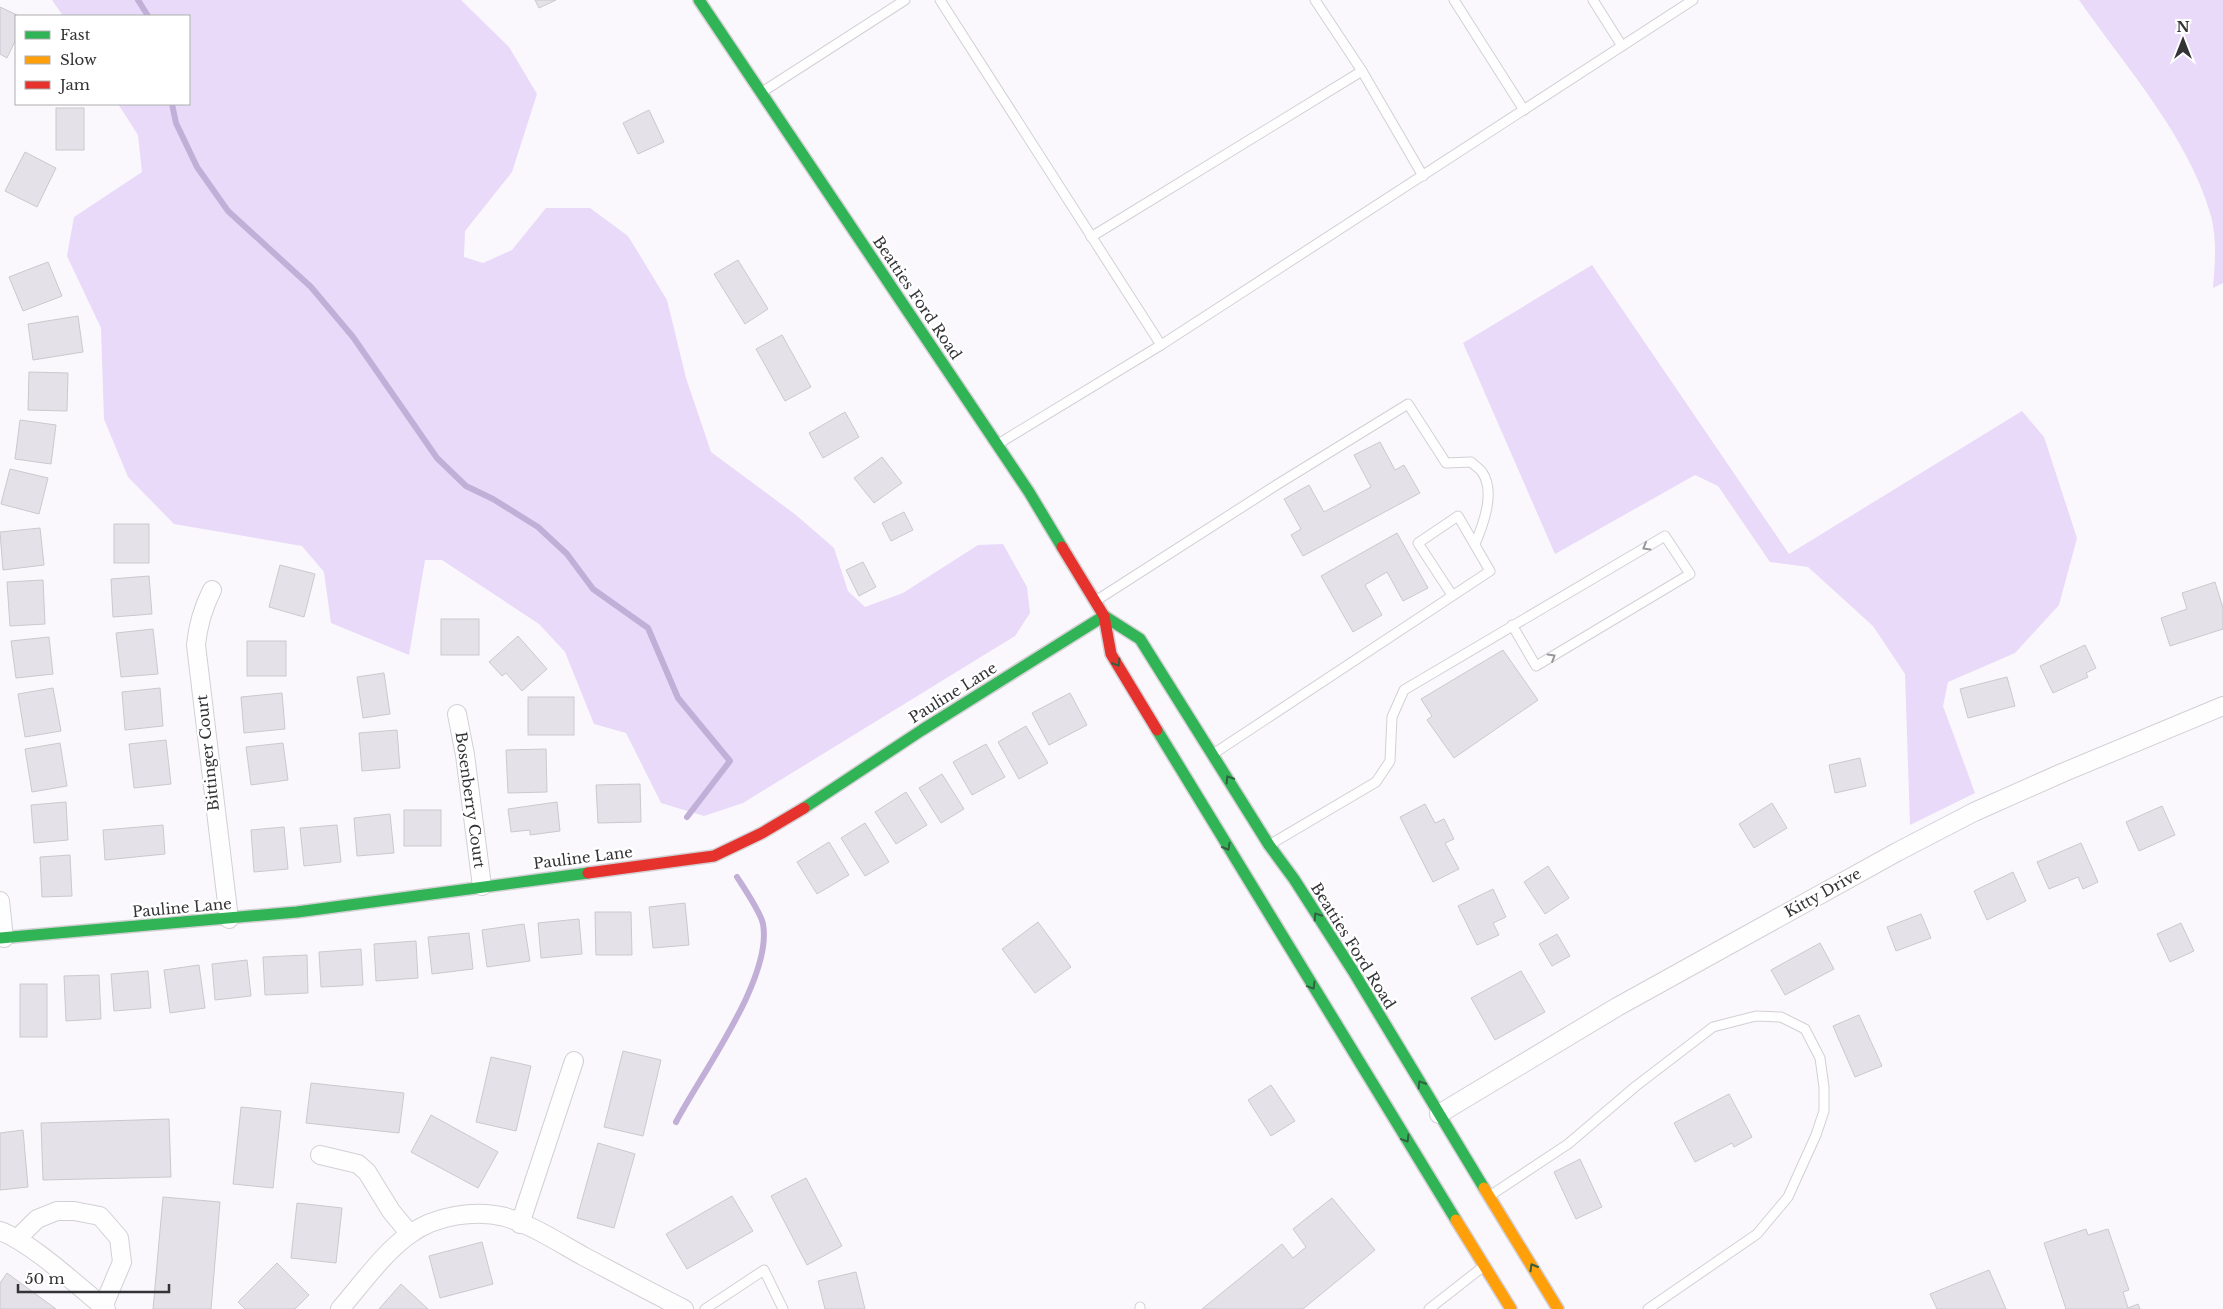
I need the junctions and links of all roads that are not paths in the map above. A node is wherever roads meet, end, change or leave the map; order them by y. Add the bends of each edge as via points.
1 (699, 0) edge
2 (905, 0) edge
3 (940, 0) edge
4 (1315, 0) edge
5 (1454, 0) edge
6 (1593, 0) edge
7 (1693, 0) edge
8 (1622, 46) junction
9 (1362, 71) junction
10 (761, 93) junction
11 (1524, 110) junction
12 (1423, 176) junction
13 (1091, 237) junction
14 (1161, 345) junction
15 (998, 444) junction
16 (1475, 544) junction
17 (212, 590) dead end
18 (1452, 595) junction
19 (1095, 601) junction
20 (1104, 616) junction
21 (1512, 625) junction
22 (2223, 706) edge
23 (458, 714) dead end
24 (1213, 754) junction
25 (1269, 845) junction
26 (482, 886) junction
27 (0, 901) edge
28 (229, 919) junction
29 (2, 938) edge
30 (574, 1061) dead end
31 (1439, 1114) junction
32 (320, 1155) dead end
33 (1490, 1195) junction
34 (520, 1224) junction
35 (0, 1231) edge
36 (410, 1234) junction
37 (16, 1239) junction
38 (1484, 1266) junction
39 (105, 1308) edge
40 (340, 1309) edge
41 (684, 1309) edge
42 (706, 1309) edge
43 (783, 1309) edge
44 (1429, 1309) edge
45 (1511, 1309) edge
46 (1558, 1309) edge
47 (1648, 1309) edge

1 - 10 main road, Beatties Ford Road
2 - 10 lane
3 - 13 lane
4 - 9 lane
5 - 11 lane
6 - 8 lane
7 - 8 lane
8 - 11 lane
9 - 12 lane
9 - 13 lane
10 - 15 main road, Beatties Ford Road
11 - 12 lane
12 - 14 lane
13 - 14 lane
14 - 15 lane
15 - 19 main road, Beatties Ford Road
16 - 18 lane via 1490,571
16 - 18 lane via 1458,516 1418,543
16 - 19 lane via 1486,516 1487,491 1483,474 1471,462 1446,463 1408,404
17 - 28 street, Bittinger Court via 202,609 196,645
18 - 24 lane
19 - 20 main road, Beatties Ford Road
20 - 24 main road, Beatties Ford Road via 1140,639
20 - 26 main road, Pauline Lane via 744,844 714,856
20 -> 38 main road, Beatties Ford Road via 1111,654
21 -> 21 lane via 1536,666 1690,574 1664,536
21 - 25 lane via 1404,690 1392,717 1390,761 1376,782
22 - 31 street, Kitty Drive via 1957,821 1618,1008
23 - 26 street, Bosenberry Court
25 -> 24 main road, Beatties Ford Road
31 -> 25 main road, Beatties Ford Road via 1353,971
26 - 28 main road, Pauline Lane
27 - 29 street
28 - 29 main road, Pauline Lane
30 - 34 street
31 - 33 main road, Beatties Ford Road
32 - 36 street via 358,1164
46 -> 33 main road, Beatties Ford Road
33 - 47 lane via 1568,1144 1713,1027 1756,1016 1781,1017 1805,1029 1820,1058 1824,1111 1788,1197 1757,1234
34 - 36 street via 505,1217 456,1216
34 - 41 street
35 - 37 street
36 - 40 street via 393,1248
37 - 39 street
37 - 39 street via 37,1219 57,1211 100,1216 119,1238 122,1262
38 - 44 lane
38 - 45 main road, Beatties Ford Road
42 - 43 lane via 764,1270

